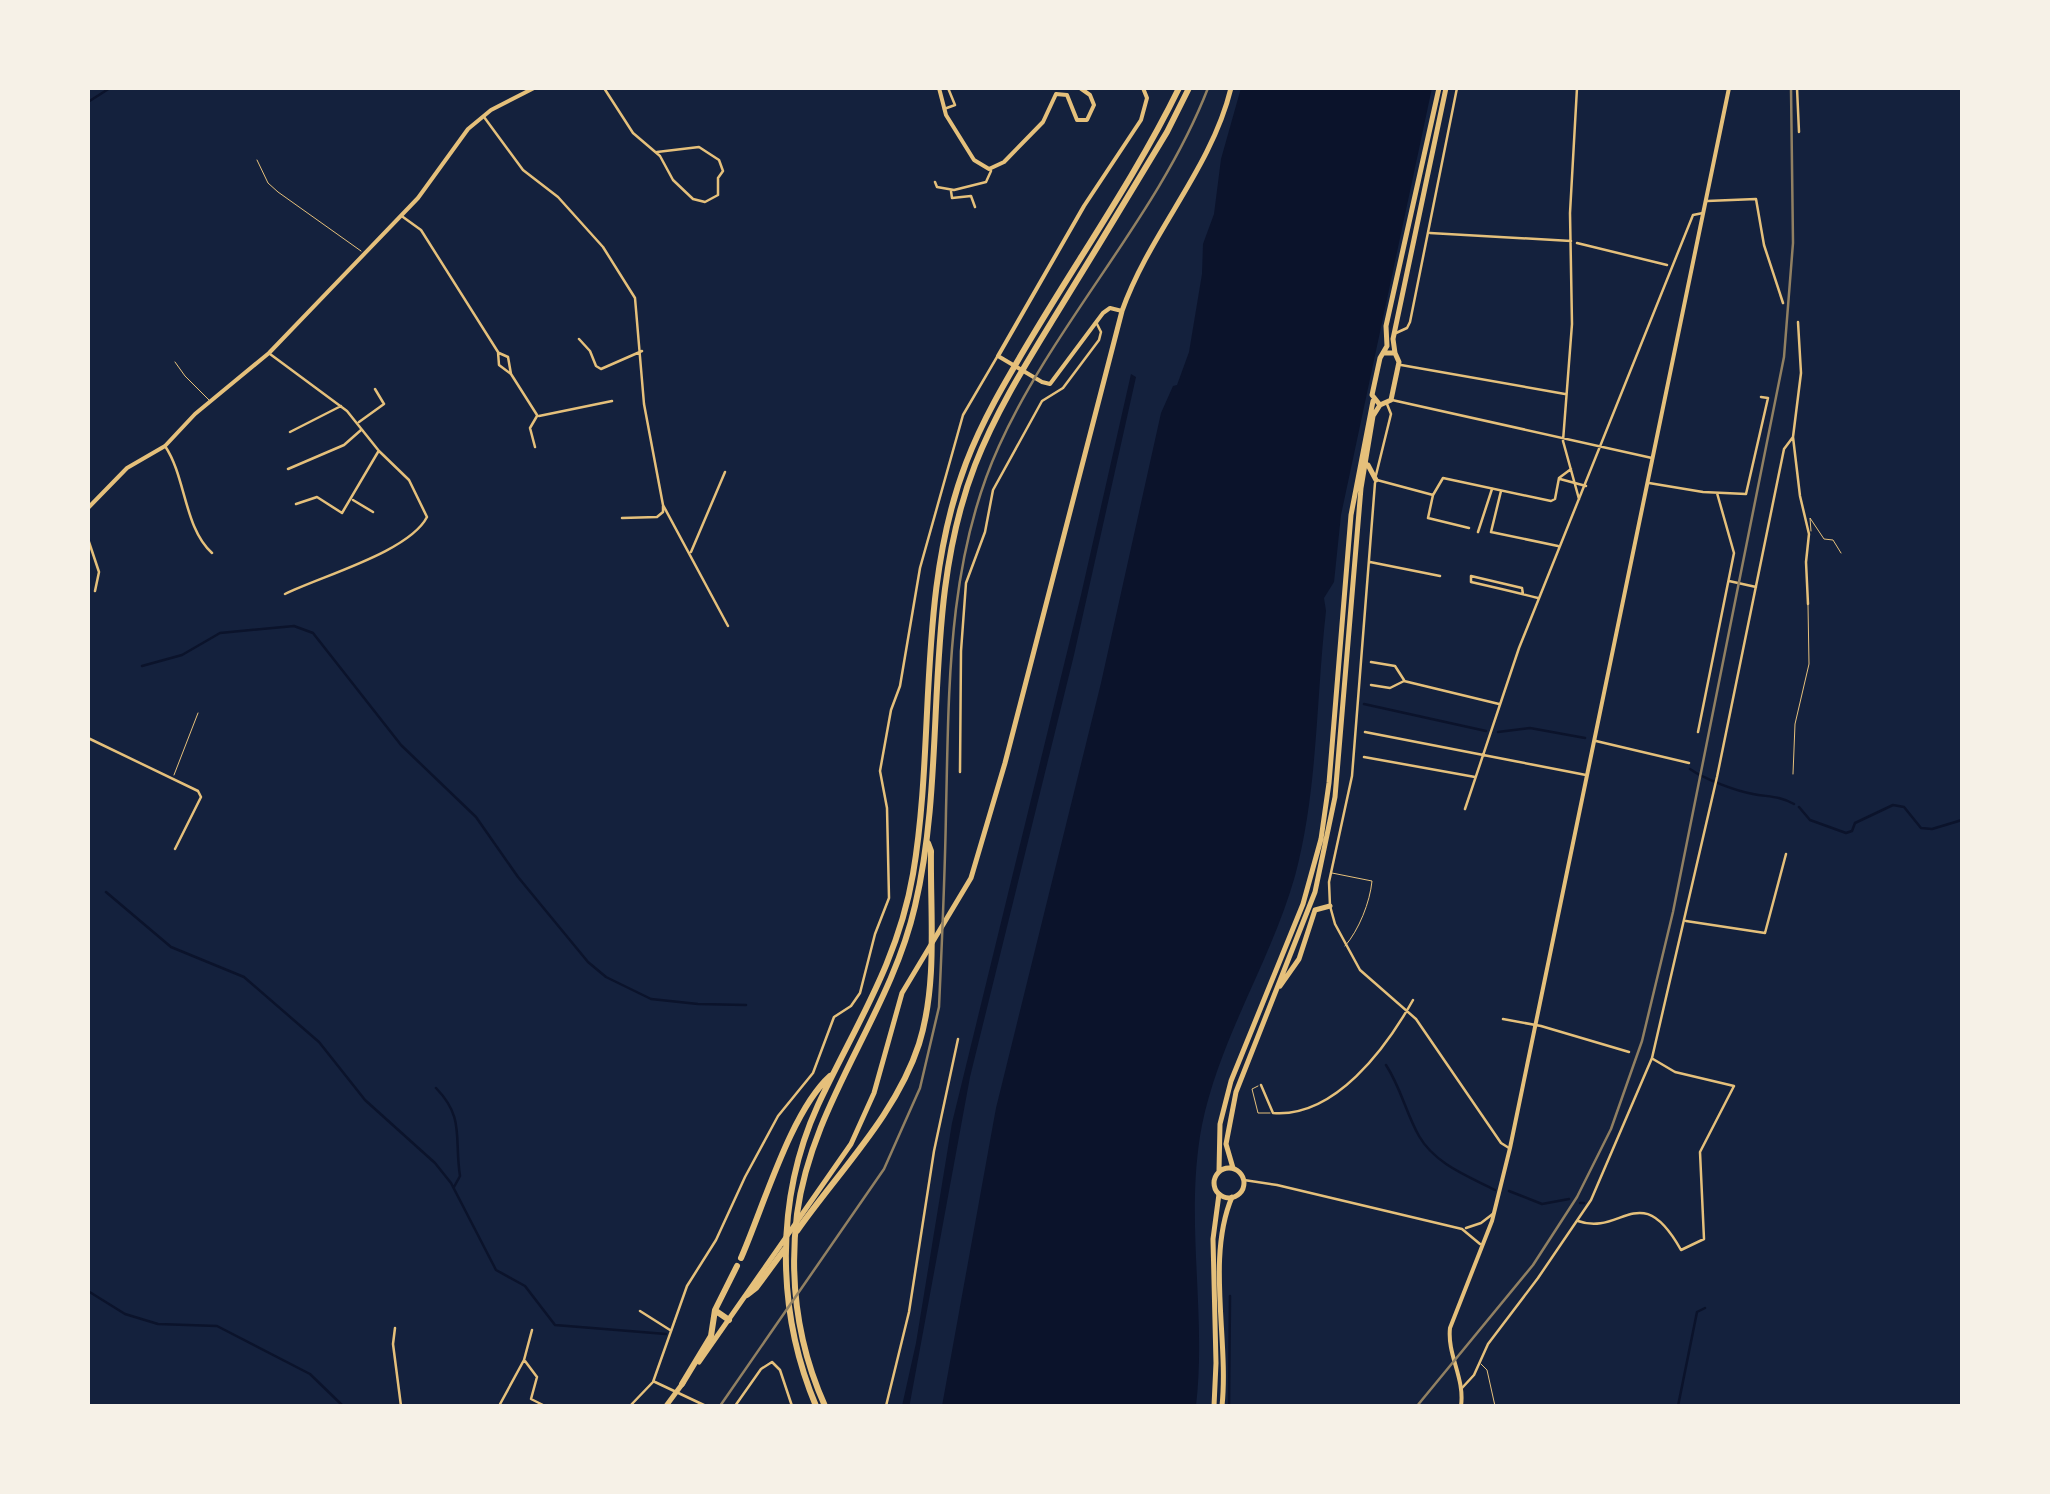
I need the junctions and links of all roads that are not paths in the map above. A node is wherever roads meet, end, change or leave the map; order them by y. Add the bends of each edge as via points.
1 (534, 88) edge
2 (604, 88) edge
3 (940, 88) edge
4 (948, 88) edge
5 (1080, 88) edge
6 (1143, 88) edge
7 (1179, 88) edge
8 (1189, 88) edge
9 (1230, 88) edge
10 (1442, 88) edge
11 (1457, 88) edge
12 (1577, 88) edge
13 (1729, 88) edge
14 (1797, 88) edge
15 (943, 109) junction
16 (483, 116) junction
17 (1799, 132) dead end
18 (657, 152) junction
19 (257, 160) dead end
20 (992, 169) junction
21 (935, 182) dead end
22 (951, 190) junction
23 (1707, 200) junction
24 (975, 207) dead end
25 (1704, 213) junction
26 (402, 216) junction
27 (1428, 233) junction
28 (1571, 241) junction
29 (1577, 243) dead end
30 (366, 254) junction
31 (1670, 266) junction
32 (1783, 303) dead end
33 (1122, 310) junction
34 (1798, 322) dead end
35 (1096, 323) junction
36 (1394, 335) junction
37 (579, 340) dead end
38 (642, 351) junction
39 (498, 352) junction
40 (1385, 353) junction
41 (1395, 353) junction
42 (269, 354) junction
43 (1000, 357) junction
44 (175, 362) dead end
45 (1398, 364) junction
46 (511, 374) junction
47 (375, 389) dead end
48 (1567, 394) junction
49 (1761, 396) dead end
50 (612, 401) dead end
51 (210, 402) junction
52 (1383, 402) junction
53 (342, 406) junction
54 (538, 415) junction
55 (358, 423) junction
56 (362, 429) junction
57 (290, 432) dead end
58 (1370, 435) junction
59 (1793, 437) junction
60 (1563, 438) junction
61 (165, 446) junction
62 (1601, 446) junction
63 (535, 447) dead end
64 (379, 451) junction
65 (1654, 458) junction
66 (288, 469) dead end
67 (1570, 470) junction
68 (725, 472) dead end
69 (1559, 478) junction
70 (1376, 480) junction
71 (1574, 483) junction
72 (1649, 483) junction
73 (1586, 486) junction
74 (1492, 488) junction
75 (1501, 490) junction
76 (1717, 493) junction
77 (1433, 495) junction
78 (352, 500) junction
79 (1580, 500) junction
80 (296, 504) dead end
81 (662, 505) junction
82 (88, 508) edge
83 (373, 512) dead end
84 (622, 518) dead end
85 (1469, 528) dead end
86 (1478, 532) dead end
87 (1809, 534) junction
88 (88, 539) edge
89 (1561, 547) junction
90 (212, 552) dead end
91 (690, 553) junction
92 (1841, 553) dead end
93 (1369, 562) junction
94 (1440, 576) dead end
95 (1728, 581) junction
96 (1756, 587) junction
97 (95, 591) dead end
98 (285, 594) dead end
99 (1523, 594) junction
100 (1539, 598) junction
101 (1808, 604) joint
102 (728, 626) dead end
103 (1371, 662) dead end
104 (1404, 681) junction
105 (1371, 685) dead end
106 (1500, 704) junction
107 (198, 713) dead end
108 (1366, 732) dead end
109 (1698, 732) dead end
110 (88, 738) edge
111 (1594, 741) junction
112 (1485, 753) junction
113 (1364, 757) dead end
114 (1689, 763) dead end
115 (960, 772) dead end
116 (1793, 774) dead end
117 (1588, 775) junction
118 (1476, 778) junction
119 (172, 780) junction
120 (1465, 809) dead end
121 (926, 837) junction
122 (175, 849) dead end
123 (1786, 854) dead end
124 (1330, 873) junction
125 (1330, 906) junction
126 (1685, 920) junction
127 (1345, 946) junction
128 (1275, 992) junction
129 (1413, 1000) dead end
130 (1408, 1010) junction
131 (1502, 1019) dead end
132 (1536, 1025) junction
133 (958, 1038) dead end
134 (1629, 1052) dead end
135 (1652, 1058) junction
136 (834, 1072) junction
137 (1262, 1085) joint
138 (1270, 1112) junction
139 (1510, 1148) junction
140 (1233, 1168) junction
141 (1220, 1172) junction
142 (1244, 1180) junction
143 (1219, 1194) junction
144 (1232, 1197) junction
145 (1495, 1212) junction
146 (1578, 1221) junction
147 (1462, 1228) junction
148 (1482, 1246) junction
149 (747, 1295) junction
150 (715, 1310) junction
151 (640, 1311) dead end
152 (729, 1320) junction
153 (395, 1328) dead end
154 (532, 1330) dead end
155 (671, 1330) junction
156 (524, 1360) junction
157 (1478, 1363) junction
158 (653, 1382) junction
159 (682, 1384) junction
160 (1462, 1388) junction
161 (676, 1393) junction
162 (401, 1406) edge
163 (499, 1406) edge
164 (545, 1406) edge
165 (630, 1406) edge
166 (666, 1406) edge
167 (706, 1406) edge
168 (734, 1406) edge
169 (792, 1406) edge
170 (816, 1406) edge
171 (825, 1406) edge
172 (886, 1406) edge
173 (1214, 1406) edge
174 (1223, 1406) edge
175 (1460, 1406) edge
176 (1495, 1406) edge

1 - 16 street
2 - 18 street via 632,133
3 - 15 street
4 - 15 street via 955,105
5 - 20 street via 1094,105 1088,120 1077,120 1067,96 1056,94 1043,122
6 - 43 street via 1141,120 1084,206
7 - 136 highway via 1000,392 963,472 937,577 907,902 880,983
8 - 121 highway via 1007,398 968,484 946,588
9 - 33 main road via 1213,141 1136,271
10 - 36 main road
10 - 40 main road
11 - 27 street
12 - 28 street
13 - 23 street
14 - 17 street
15 - 20 street via 974,160
16 - 26 street
16 - 38 street via 523,170 558,197 608,253 635,298
18 - 18 street via 695,201 718,195 719,160 700,147
19 - 30 lane via 278,192
20 - 22 street via 986,182
21 - 22 street
22 - 24 street via 952,198 971,196
23 - 25 street
23 - 32 street via 1756,199
25 - 31 street via 1693,215
25 - 65 street
26 - 30 street
26 - 39 street via 420,230
27 - 28 street
27 - 36 street via 1408,326
28 - 48 street
29 - 31 street
30 - 42 street
31 - 62 street
33 - 35 street via 1110,308
33 - 149 main road via 984,840 960,901 896,1006 865,1116
34 - 59 street via 1801,373
35 - 43 street via 1054,382 1042,382
35 - 115 street via 1099,340 1064,388 1042,401 993,490 966,583
36 - 41 main road
37 - 38 street via 601,369
38 - 81 street
39 - 46 street via 508,358
39 - 46 street via 499,365
40 - 41 main road
40 - 52 main road via 1372,395
41 - 45 main road
42 - 51 street
42 - 53 street
43 - 155 street via 958,428 912,601 880,771 889,898 856,1000 834,1017 813,1072 780,1112 687,1286
44 - 51 lane
45 - 48 street
45 - 52 main road
46 - 54 street
47 - 55 street via 384,404
48 - 60 street
49 - 76 street via 1768,398 1746,494
50 - 54 street
51 - 61 street
52 - 58 main road
52 - 60 street
52 - 70 street via 1391,414
52 - 141 main road via 1350,515 1322,840 1304,904 1231,1081 1220,1124
53 - 55 street
53 - 57 street
54 - 63 street via 530,428
55 - 56 street
56 - 64 street
56 - 66 street via 344,445
58 - 70 main road via 1368,465
58 - 128 main road via 1332,814 1314,892
59 - 87 street
59 - 96 street via 1784,449
60 - 62 street
60 - 67 street
61 - 82 street via 127,468
61 - 90 street
62 - 65 street
62 - 73 street
64 - 78 street
64 - 98 street via 410,480 424,523 372,557
65 - 72 street
67 - 69 street
67 - 71 street
68 - 91 street
69 - 71 street
69 - 75 street via 1551,501
70 - 77 street
70 - 93 street
71 - 73 street
71 - 79 street
72 - 76 street
72 - 111 street
73 - 79 street
74 - 75 street
74 - 77 street via 1443,478
74 - 86 street
75 - 89 street via 1491,532
76 - 95 street via 1734,553
77 - 85 street via 1428,518
78 - 80 street via 342,513 317,498
78 - 83 street
79 - 89 street
81 - 84 street via 658,517
81 - 91 street
87 - 92 lane via 1810,518
87 - 101 street
88 - 97 street via 99,572
89 - 100 street
91 - 102 street
93 - 94 street
93 - 124 street via 1352,782
95 - 96 street
95 - 109 street
96 - 126 street
99 - 99 street via 1471,582 1471,576 1522,588
99 - 100 street
100 - 106 street
101 - 116 lane via 1808,664
103 - 104 street via 1396,668
104 - 105 street via 1390,688
104 - 106 street
106 - 112 street
107 - 119 lane
108 - 112 street
110 - 119 street
111 - 114 street
111 - 117 street
112 - 117 street
112 - 118 street
113 - 118 street
117 - 132 street
118 - 120 street
119 - 122 street via 200,797
121 - 149 highway via 932,851 929,986 914,1058 868,1137
121 - 171 highway via 900,958 823,1118 800,1198 798,1316
123 - 126 street via 1765,934
124 - 125 street
124 - 127 lane via 1372,881
125 - 127 street
125 - 128 main road via 1315,910 1298,959
126 - 135 street
127 - 130 street via 1364,974
128 - 140 main road via 1232,1109 1226,1148
129 - 130 street
130 - 138 street via 1374,1060 1347,1085 1292,1114
130 - 139 street
131 - 132 street
132 - 134 street
132 - 139 street
133 - 172 street
135 - 146 street
135 - 146 street via 1675,1072 1734,1086 1700,1152 1706,1236 1680,1250 1650,1215
136 - 150 highway via 801,1118
136 - 170 highway via 802,1148 788,1214 791,1327
137 - 138 street
137 - 138 lane via 1252,1089 1258,1113
139 - 145 street
140 - 141 main road
140 - 142 main road
141 - 143 main road via 1214,1182
142 - 144 main road
142 - 147 street
143 - 144 main road
143 - 173 main road
144 - 174 main road via 1221,1244
145 - 147 street
145 - 148 street
146 - 157 street
147 - 148 street
148 - 160 street via 1450,1331
149 - 152 main road
150 - 152 highway
150 - 159 highway via 711,1336
151 - 155 street
152 - 159 main road
153 - 162 street
154 - 156 street
155 - 158 street
156 - 163 street
156 - 164 street via 536,1377 531,1399
157 - 160 street
157 - 176 lane via 1487,1370
158 - 161 street
158 - 165 street
159 - 161 main road
160 - 175 street
161 - 166 main road
161 - 167 street
168 - 169 street via 772,1362

